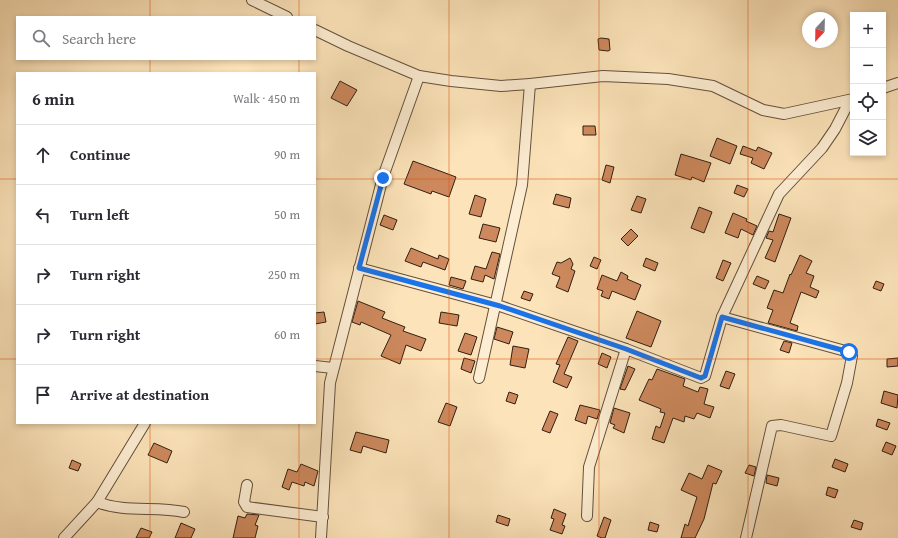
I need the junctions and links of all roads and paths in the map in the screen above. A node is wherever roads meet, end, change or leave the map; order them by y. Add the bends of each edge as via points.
1 (252, 0) edge
2 (286, 16) edge
3 (316, 30) edge
4 (419, 76) junction
5 (898, 83) edge
6 (530, 84) junction
7 (886, 87) edge
8 (850, 99) edge
9 (850, 103) edge
10 (359, 268) junction
11 (495, 305) junction
12 (722, 317) junction
13 (626, 349) junction
14 (316, 366) edge
15 (333, 368) junction
16 (479, 378) dead end
17 (144, 424) edge
18 (247, 485) dead end
19 (97, 502) junction
20 (184, 512) dead end
21 (323, 516) junction
22 (587, 516) dead end
23 (64, 538) edge
24 (321, 538) edge
25 (746, 538) edge

1 - 2 street
3 - 4 street
4 - 6 street via 501,86
4 - 10 street via 383,178
5 - 7 street
6 - 8 street via 603,76 668,79 713,86 763,110 784,114
6 - 11 street via 522,185
9 - 12 street via 822,148 779,194
10 - 11 street
10 - 15 street
11 - 13 street
11 - 16 street
12 - 13 street via 705,376 701,378
12 - 25 street via 849,352 852,356 847,383 831,436 781,425 772,426
13 - 22 street via 589,467
14 - 15 street
15 - 21 street
17 - 19 street
18 - 21 street via 244,502 247,507
19 - 20 street via 131,509
19 - 23 street
21 - 24 street

